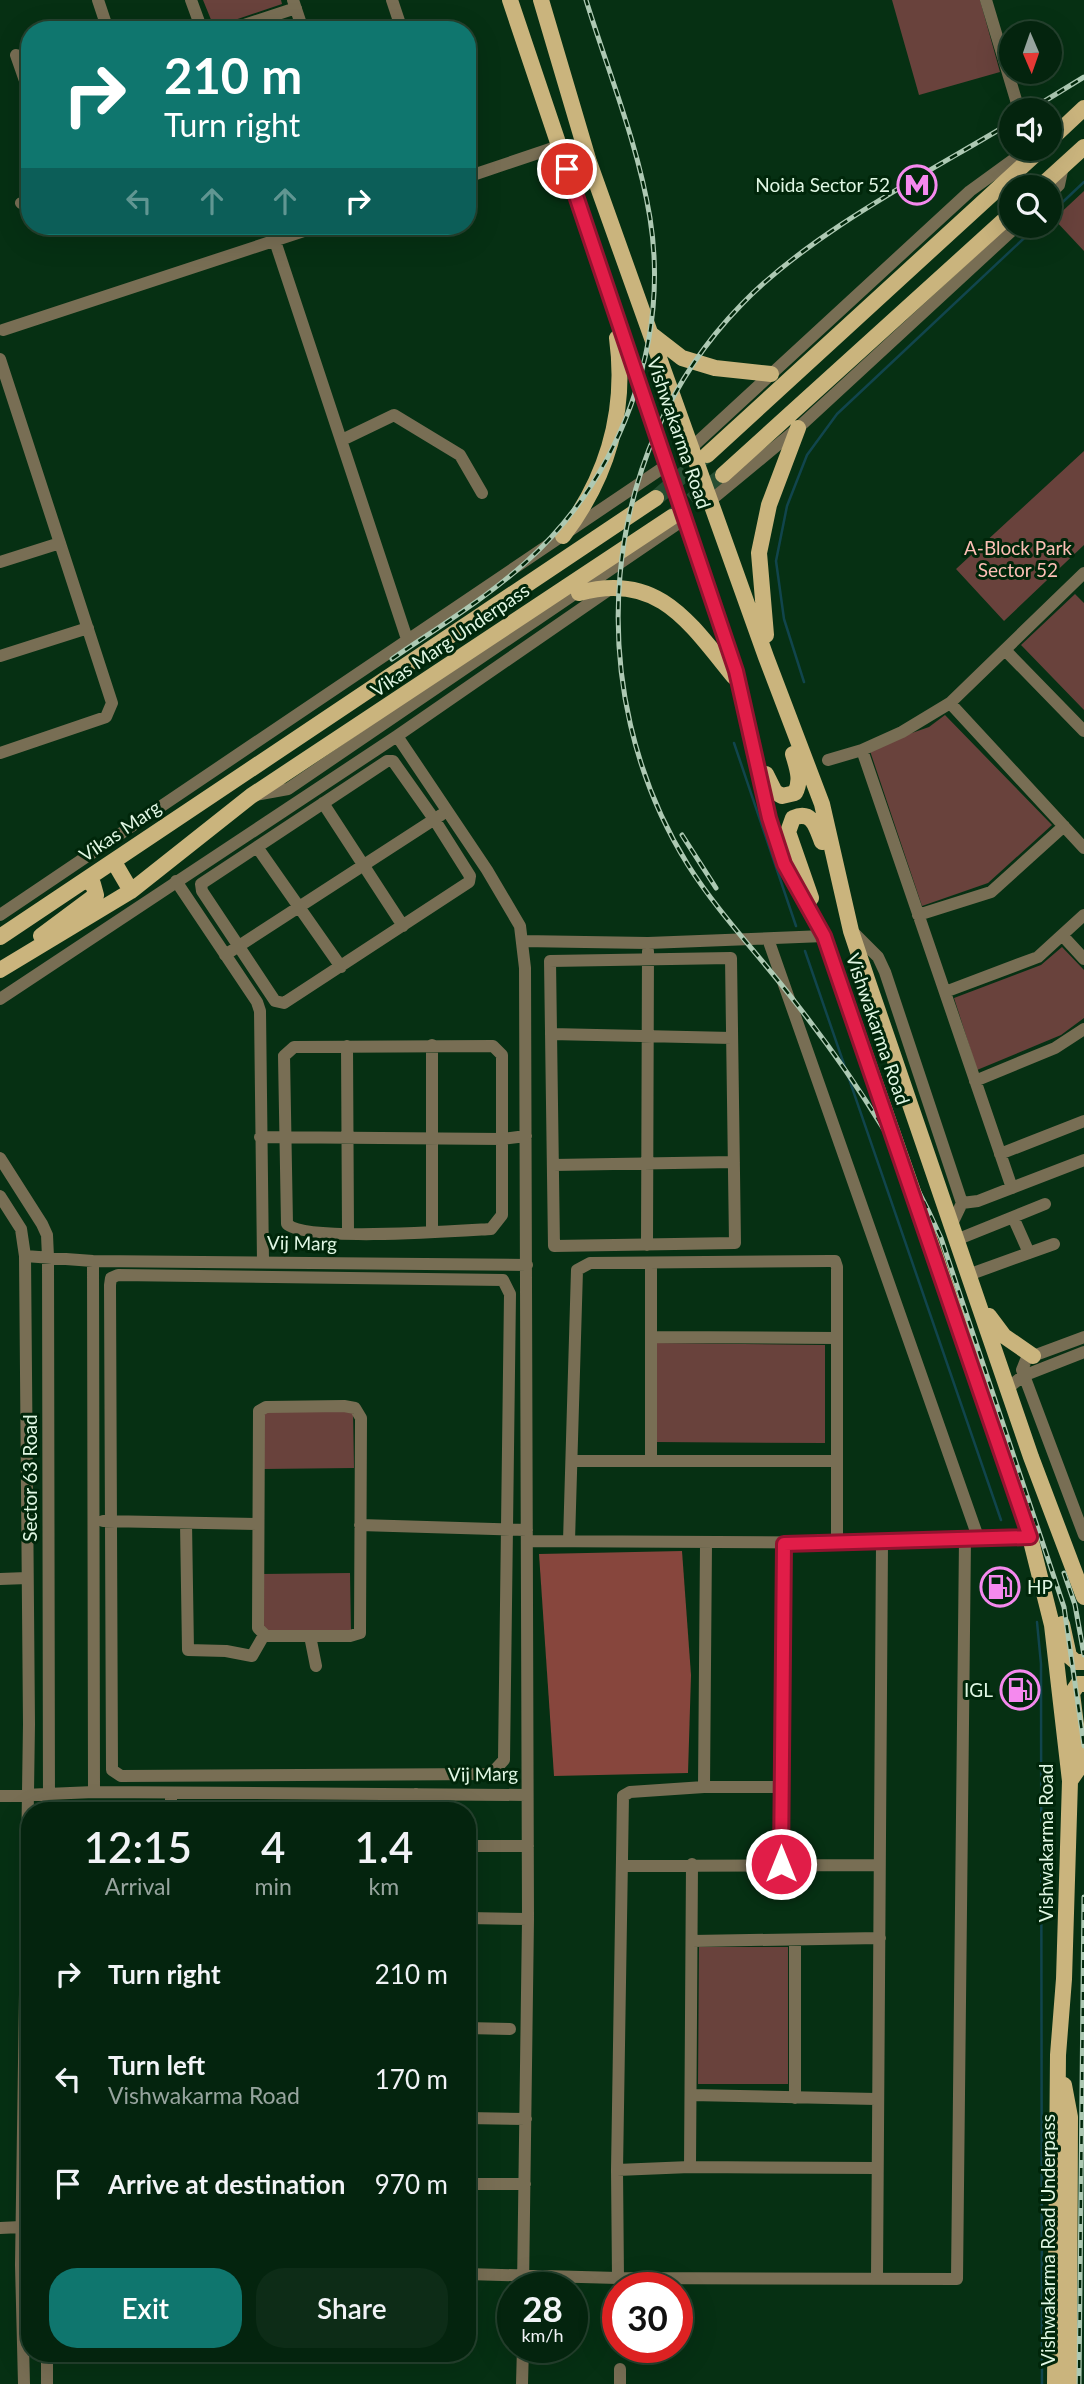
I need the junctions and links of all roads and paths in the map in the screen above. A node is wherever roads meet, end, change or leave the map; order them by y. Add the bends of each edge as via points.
1 (98, 0) edge
2 (191, 0) edge
3 (392, 0) edge
4 (510, 0) edge
5 (541, 0) edge
6 (986, 0) edge
7 (294, 4) edge
8 (105, 21) edge
9 (199, 21) edge
10 (252, 21) edge
11 (300, 21) edge
12 (399, 21) edge
13 (16, 55) dead end
14 (21, 69) edge
15 (1015, 98) edge
16 (1084, 108) edge
17 (1062, 129) edge
18 (559, 146) junction
19 (1084, 147) edge
20 (1011, 161) edge
21 (1028, 161) edge
22 (1063, 166) junction
23 (476, 174) edge
24 (1053, 175) edge
25 (1061, 175) edge
26 (999, 225) edge
27 (273, 235) edge
28 (291, 235) edge
29 (1004, 238) edge
30 (275, 240) junction
31 (613, 308) junction
32 (1, 330) edge
33 (651, 334) junction
34 (0, 359) edge
35 (771, 374) junction
36 (798, 428) junction
37 (342, 440) junction
38 (691, 449) junction
39 (707, 454) tunnel mouth
40 (667, 465) junction
41 (723, 475) tunnel mouth
42 (482, 493) dead end
43 (656, 498) tunnel mouth
44 (710, 501) junction
45 (679, 517) junction
46 (563, 536) junction
47 (60, 543) junction
48 (0, 562) edge
49 (1081, 581) edge
50 (613, 587) junction
51 (579, 593) junction
52 (88, 628) junction
53 (408, 642) junction
54 (1006, 651) junction
55 (0, 656) edge
56 (768, 662) junction
57 (740, 684) junction
58 (950, 703) junction
59 (785, 707) junction
60 (1084, 731) edge
61 (397, 736) junction
62 (252, 742) junction
63 (862, 750) junction
64 (0, 753) edge
65 (757, 757) junction
66 (264, 759) junction
67 (828, 760) dead end
68 (251, 796) junction
69 (323, 803) junction
70 (447, 810) junction
71 (434, 818) junction
72 (1064, 826) junction
73 (257, 847) junction
74 (1084, 848) edge
75 (114, 862) junction
76 (363, 865) junction
77 (840, 878) junction
78 (84, 881) junction
79 (176, 881) junction
80 (131, 891) junction
81 (299, 907) junction
82 (0, 915) edge
83 (918, 915) junction
84 (1084, 915) edge
85 (403, 926) junction
86 (821, 930) junction
87 (852, 931) junction
88 (1062, 935) junction
89 (0, 937) edge
90 (768, 939) junction
91 (522, 941) junction
92 (648, 943) junction
93 (240, 946) junction
94 (32, 953) junction
95 (225, 955) junction
96 (648, 959) junction
97 (1084, 959) edge
98 (341, 967) junction
99 (0, 970) edge
100 (945, 992) junction
101 (0, 999) edge
102 (1084, 1029) edge
103 (551, 1034) junction
104 (648, 1036) junction
105 (732, 1038) junction
106 (432, 1045) junction
107 (346, 1046) junction
108 (975, 1081) junction
109 (1084, 1121) edge
110 (285, 1136) junction
111 (526, 1136) junction
112 (260, 1137) junction
113 (346, 1139) junction
114 (430, 1139) junction
115 (502, 1139) junction
116 (1000, 1154) junction
117 (0, 1158) edge
118 (1084, 1160) edge
119 (734, 1162) junction
120 (647, 1163) junction
121 (553, 1165) junction
122 (1012, 1188) junction
123 (0, 1196) edge
124 (962, 1203) junction
125 (1045, 1204) dead end
126 (1013, 1217) junction
127 (432, 1232) junction
128 (348, 1233) junction
129 (954, 1233) junction
130 (1054, 1244) dead end
131 (647, 1245) junction
132 (1029, 1253) junction
133 (25, 1256) junction
134 (48, 1257) junction
135 (93, 1261) junction
136 (263, 1262) junction
137 (651, 1264) junction
138 (527, 1265) junction
139 (970, 1283) junction
140 (652, 1337) junction
141 (1084, 1337) edge
142 (836, 1338) junction
143 (1084, 1352) edge
144 (1033, 1356) junction
145 (1023, 1376) junction
146 (1009, 1388) junction
147 (651, 1459) junction
148 (573, 1461) junction
149 (836, 1461) junction
150 (93, 1521) junction
151 (111, 1521) junction
152 (186, 1523) junction
153 (257, 1524) junction
154 (360, 1525) junction
155 (506, 1528) junction
156 (527, 1535) junction
157 (1084, 1535) edge
158 (1030, 1537) junction
159 (972, 1539) junction
160 (569, 1541) junction
161 (837, 1543) junction
162 (882, 1543) junction
163 (706, 1544) junction
164 (784, 1544) junction
165 (27, 1578) junction
166 (0, 1579) edge
167 (1084, 1597) edge
168 (1048, 1606) junction
169 (264, 1635) junction
170 (310, 1636) junction
171 (1084, 1662) edge
172 (316, 1666) dead end
173 (1084, 1684) edge
174 (1070, 1780) junction
175 (704, 1787) junction
176 (781, 1787) junction
177 (94, 1793) junction
178 (171, 1793) junction
179 (416, 1794) junction
180 (49, 1795) junction
181 (527, 1795) junction
182 (0, 1796) edge
183 (27, 1796) junction
184 (27, 1802) edge
185 (49, 1802) edge
186 (171, 1802) edge
187 (416, 1802) edge
188 (476, 1846) edge
189 (528, 1846) junction
190 (692, 1864) junction
191 (781, 1864) junction
192 (878, 1865) junction
193 (623, 1866) junction
194 (476, 1918) edge
195 (528, 1919) junction
196 (880, 1938) junction
197 (795, 1940) junction
198 (692, 1941) junction
199 (476, 2028) edge
200 (510, 2029) dead end
201 (1058, 2056) junction
202 (691, 2095) junction
203 (794, 2098) junction
204 (876, 2099) junction
205 (476, 2118) edge
206 (526, 2119) junction
207 (690, 2167) junction
208 (877, 2168) junction
209 (617, 2170) junction
210 (476, 2184) edge
211 (525, 2184) junction
212 (21, 2227) edge
213 (0, 2228) edge
214 (524, 2272) edge
215 (618, 2272) edge
216 (476, 2275) edge
217 (497, 2278) edge
218 (693, 2278) edge
219 (877, 2278) junction
220 (24, 2362) edge
221 (47, 2362) edge
222 (523, 2363) edge
223 (620, 2369) dead end
224 (24, 2384) edge
225 (47, 2384) edge
226 (522, 2384) edge
227 (620, 2384) edge
228 (1055, 2384) edge
229 (1069, 2384) edge

1 - 8 street
2 - 9 street
3 - 12 street
4 - 18 main road, Vishwakarma Road
5 - 33 main road, Vishwakarma Road via 589,162
6 - 15 street
7 - 10 street
7 - 11 street
13 - 14 street
16 - 17 main road
18 - 23 street
18 - 31 main road, Vishwakarma Road
19 - 22 main road
20 - 35 street via 970,191
21 - 39 main road
22 - 24 main road
22 - 25 street
26 - 41 main road
27 - 30 street
28 - 30 street
29 - 36 street
30 - 32 street
30 - 37 street
31 - 40 main road, Vishwakarma Road
31 - 46 main road via 619,376 610,454 586,505
33 - 35 main road via 682,358 715,368
33 - 38 main road, Vishwakarma Road
34 - 47 street
35 - 38 street
36 - 44 street
36 - 56 main road via 769,505 759,553
37 - 42 street via 394,415 460,454
37 - 53 street
38 - 44 main road, Vishwakarma Road
40 - 45 main road, Vishwakarma Road
40 - 46 street
43 - 66 main road, Vikas Marg Underpass
44 - 56 main road, Vishwakarma Road
45 - 51 street
45 - 57 main road, Vishwakarma Road
45 - 68 main road, Vikas Marg Underpass
46 - 53 street
47 - 48 street
47 - 52 street
49 - 54 street via 1027,626
50 - 51 main road
50 - 57 main road via 627,586 649,594 683,616
50 - 61 street
51 - 68 street via 288,789
52 - 55 street
52 - 64 street via 112,710 106,717
53 - 62 street
54 - 58 street
54 - 60 street
56 - 59 main road, Vishwakarma Road
57 - 65 main road, Vishwakarma Road
58 - 63 street
58 - 72 street
59 - 65 main road via 799,776 795,793 782,796 775,792
59 - 77 main road, Vishwakarma Road via 822,804
61 - 70 street
61 - 79 street
62 - 66 street
62 - 82 street
63 - 67 street
63 - 83 street
65 - 86 main road, Vishwakarma Road via 784,864
66 - 75 main road, Vikas Marg
68 - 80 main road
69 - 71 street via 393,761
69 - 73 street
69 - 76 street
70 - 71 street
70 - 91 street via 520,926
71 - 76 street
71 - 85 street via 470,876 469,882
72 - 74 street
72 - 83 street via 991,892
73 - 81 street
73 - 93 street via 201,884
75 - 78 main road, Vikas Marg
75 - 80 main road
76 - 81 street
76 - 85 street
77 - 86 main road via 815,822 802,814 793,818 788,832
77 - 87 main road, Vishwakarma Road
78 - 89 main road, Vikas Marg
78 - 94 main road via 93,884 96,895 38,938
79 - 95 street
79 - 101 street
80 - 94 main road
81 - 93 street
81 - 98 street
83 - 100 street
84 - 88 street
85 - 98 street
86 - 90 street
86 - 158 main road, Vishwakarma Road
87 - 124 street via 878,957 885,972
87 - 129 main road, Vishwakarma Road
88 - 97 street
88 - 100 street via 1038,957
90 - 92 street
90 - 159 street
91 - 92 street
91 - 111 street
92 - 96 street
93 - 95 street
93 - 98 street via 275,1001 284,1003
94 - 99 main road
95 - 112 street via 260,1012
96 - 103 street via 550,961
96 - 104 street
96 - 105 street via 731,958
100 - 108 street
102 - 108 street via 1055,1048
103 - 104 street
103 - 121 street
104 - 105 street
104 - 120 street
105 - 119 street
106 - 107 street
106 - 114 street
106 - 115 street via 493,1046 502,1055
107 - 110 street via 294,1047 285,1056
107 - 113 street
108 - 116 street
109 - 116 street
110 - 112 street
110 - 113 street
110 - 128 street via 287,1224 294,1230
111 - 115 street
111 - 138 street
112 - 136 street
113 - 114 street
113 - 128 street
114 - 115 street
114 - 127 street
115 - 127 street via 502,1215 491,1229
116 - 122 street
117 - 134 street, Sector 63 Road via 42,1224
118 - 122 street
119 - 120 street
119 - 131 street via 735,1243
120 - 121 street
120 - 131 street
121 - 131 street via 554,1246
122 - 124 street
123 - 133 street, Sector 63 Road via 21,1229
124 - 129 street
125 - 126 street
126 - 129 street
126 - 132 street
127 - 128 street
129 - 139 main road, Vishwakarma Road
130 - 132 street
132 - 139 street
133 - 134 street, Vij Marg
133 - 165 street, Sector 63 Road
134 - 135 street, Vij Marg
134 - 180 street, Sector 63 Road
135 - 136 street, Vij Marg
135 - 150 street
136 - 138 street, Vij Marg
137 - 140 street
137 - 142 street via 835,1261
137 - 148 street via 590,1263 577,1270
138 - 156 street, Vij Marg
139 - 144 main road via 996,1329
139 - 146 main road, Vishwakarma Road
140 - 142 street
140 - 147 street
141 - 144 street
142 - 149 street
143 - 145 street
144 - 145 street via 1023,1365
145 - 146 street
145 - 157 street
146 - 167 main road, Vishwakarma Road
147 - 148 street
147 - 149 street
148 - 160 street
149 - 161 street
150 - 151 street
150 - 177 street
151 - 152 street
151 - 155 street via 111,1761 112,1770 121,1776 491,1774 504,1760
151 - 155 street via 111,1278 495,1279 503,1280 510,1294
152 - 153 street
152 - 169 street via 188,1650 252,1656
153 - 154 street via 259,1411 266,1407 344,1406 355,1408 361,1418
153 - 169 street via 258,1628
154 - 155 street
154 - 170 street via 360,1633
155 - 156 street
156 - 160 street
156 - 181 street, Vij Marg
158 - 159 street
158 - 168 main road, Vishwakarma Road
159 - 162 street
159 - 219 street via 957,2279
160 - 163 street
161 - 162 street
161 - 164 street
162 - 192 street
163 - 164 street
163 - 175 street
164 - 176 street
165 - 166 street
165 - 183 street, Sector 63 Road
168 - 171 main road via 1059,1614 1069,1656
168 - 174 main road, Vishwakarma Road
169 - 170 street
170 - 172 street
173 - 174 main road via 1078,1684 1072,1693 1081,1765
174 - 201 main road, Vishwakarma Road
175 - 176 street
175 - 193 street via 623,1796
176 - 191 street
177 - 178 street, Vij Marg
177 - 180 street, Vij Marg
178 - 179 street, Vij Marg
178 - 186 street
179 - 181 street, Vij Marg
179 - 187 street
180 - 183 street, Vij Marg
180 - 185 street, Sector 63 Road
181 - 189 street
182 - 183 street, Vij Marg
183 - 184 street, Sector 63 Road
188 - 189 street
189 - 195 street
190 - 191 street
190 - 193 street
190 - 198 street
191 - 192 street
192 - 196 street
193 - 209 street
194 - 195 street
195 - 206 street
196 - 197 street
196 - 204 street
197 - 198 street
197 - 203 street
198 - 202 street
199 - 200 street
201 - 228 main road
201 - 229 main road, Vishwakarma Road Underpass via 1070,2117
202 - 203 street
202 - 207 street
203 - 204 street
204 - 208 street
205 - 206 street
206 - 211 street
207 - 208 street
207 - 209 street
208 - 219 street
209 - 215 street
210 - 211 street
211 - 214 street
212 - 213 street
216 - 217 street
218 - 219 street
220 - 224 street, Sector 63 Road
221 - 225 street
222 - 226 street
223 - 227 street

